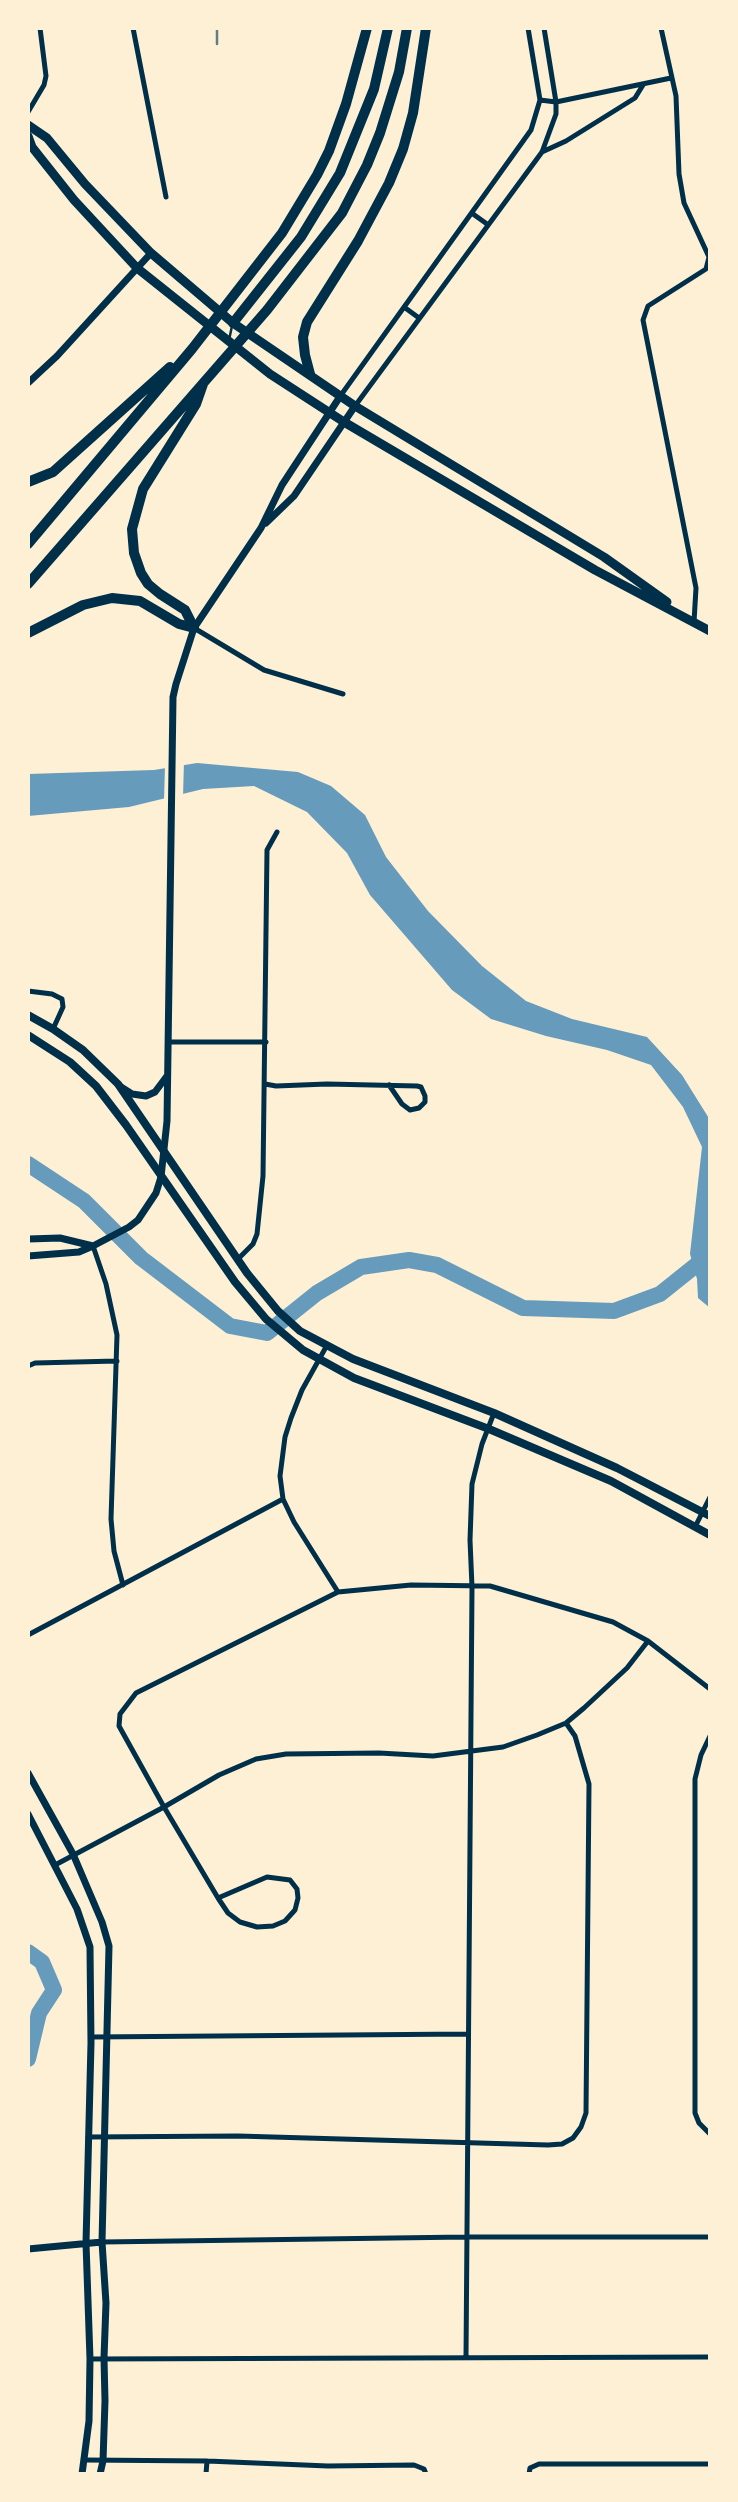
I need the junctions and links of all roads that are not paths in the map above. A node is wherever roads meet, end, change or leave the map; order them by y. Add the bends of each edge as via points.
1 (40, 28) edge
2 (133, 28) edge
3 (367, 28) edge
4 (388, 28) edge
5 (407, 28) edge
6 (426, 28) edge
7 (527, 28) edge
8 (544, 28) edge
9 (661, 28) edge
10 (671, 78) junction
11 (644, 85) junction
12 (540, 100) junction
13 (556, 102) junction
14 (28, 112) edge
15 (28, 125) edge
16 (28, 136) edge
17 (542, 152) junction
18 (166, 197) dead end
19 (473, 214) junction
20 (487, 224) junction
21 (151, 253) junction
22 (137, 268) junction
23 (404, 307) junction
24 (419, 318) junction
25 (233, 323) junction
26 (229, 343) junction
27 (192, 349) junction
28 (310, 374) junction
29 (204, 380) junction
30 (28, 383) edge
31 (341, 395) junction
32 (355, 405) junction
33 (328, 413) junction
34 (344, 422) junction
35 (28, 482) edge
36 (261, 528) junction
37 (28, 544) edge
38 (28, 584) edge
39 (694, 622) junction
40 (194, 628) junction
41 (710, 631) edge
42 (28, 633) edge
43 (343, 694) dead end
44 (277, 832) dead end
45 (28, 991) edge
46 (28, 1015) edge
47 (53, 1029) junction
48 (28, 1035) edge
49 (168, 1042) junction
50 (266, 1042) junction
51 (167, 1075) junction
52 (118, 1084) junction
53 (265, 1084) junction
54 (389, 1085) junction
55 (164, 1151) junction
56 (161, 1177) junction
57 (28, 1239) edge
58 (93, 1246) junction
59 (28, 1256) edge
60 (237, 1260) junction
61 (326, 1347) junction
62 (319, 1360) junction
63 (117, 1361) junction
64 (28, 1366) edge
65 (494, 1413) junction
66 (489, 1429) junction
67 (710, 1497) edge
68 (283, 1499) junction
69 (706, 1514) edge
70 (696, 1525) junction
71 (710, 1535) edge
72 (123, 1585) junction
73 (472, 1587) junction
74 (338, 1592) junction
75 (28, 1635) edge
76 (648, 1641) junction
77 (710, 1689) edge
78 (566, 1723) junction
79 (710, 1736) edge
80 (471, 1752) junction
81 (28, 1773) edge
82 (164, 1807) junction
83 (28, 1814) edge
84 (74, 1854) junction
85 (55, 1865) junction
86 (218, 1898) junction
87 (468, 2034) junction
88 (90, 2037) junction
89 (108, 2037) junction
90 (710, 2134) edge
91 (88, 2137) junction
92 (106, 2137) junction
93 (468, 2142) junction
94 (466, 2237) junction
95 (710, 2237) edge
96 (102, 2242) junction
97 (86, 2243) junction
98 (28, 2249) edge
99 (466, 2357) junction
100 (710, 2357) edge
101 (90, 2358) junction
102 (104, 2358) junction
103 (85, 2460) junction
104 (103, 2461) junction
105 (207, 2461) junction
106 (710, 2464) edge
107 (328, 2466) junction
108 (425, 2471) edge
109 (530, 2471) edge
110 (82, 2474) edge
111 (100, 2474) edge
112 (206, 2474) edge
113 (326, 2474) edge

1 - 14 street via 46,76
2 - 18 street
3 - 27 highway via 346,104 317,175 282,233
4 - 25 highway via 374,89 340,173 301,237
5 - 29 highway via 380,133 342,213 283,292
6 - 28 highway via 413,113 390,183 307,322 303,337
7 - 12 street
8 - 13 street
9 - 10 street
10 - 11 street
10 - 39 street via 684,203 709,264 648,306 643,320 696,588
11 - 13 street
11 - 17 street via 635,98
12 - 13 street
12 - 19 street via 526,139
13 - 17 street
15 - 21 main road via 47,138
16 - 22 main road via 74,200
17 - 20 street
19 - 20 street
19 - 23 street
20 - 24 street
21 - 22 street
21 - 25 main road
22 - 26 main road
22 - 30 street
23 - 24 street
23 - 31 street
24 - 32 street
25 - 26 lane
25 - 28 main road
26 - 33 main road
27 - 35 highway via 63,464
27 - 37 highway
28 - 31 main road
29 - 38 highway
29 - 40 highway via 196,404 143,489 132,529 141,573 148,584 185,610
31 - 32 main road
31 - 33 street
32 - 34 street
32 - 39 main road via 604,557
33 - 34 main road
33 - 36 street via 282,485
34 - 36 street via 294,496
34 - 39 main road via 595,570
36 - 40 street
39 - 41 main road
40 - 42 highway via 178,624 140,601 113,598 83,605
40 - 43 street via 264,670
40 - 49 street via 173,697
44 - 50 street via 267,850
45 - 47 street via 62,999
46 - 47 main road
47 - 52 main road
48 - 56 main road via 70,1062 96,1086
49 - 50 street
49 - 51 street
50 - 53 street
51 - 52 street via 155,1093 146,1096 132,1094
51 - 55 street
52 - 55 main road
53 - 54 street
53 - 60 street via 257,1234
54 - 54 street via 410,1110 425,1102 421,1087
55 - 56 street
55 - 60 main road
56 - 58 street via 138,1220
56 - 62 main road via 262,1315
57 - 58 street via 60,1238
58 - 59 street via 79,1252
58 - 63 street via 114,1315
60 - 61 main road via 274,1307
61 - 62 street
61 - 65 main road
62 - 66 main road
62 - 68 street via 285,1437 280,1476
63 - 64 street
63 - 72 street via 111,1519
65 - 66 street
65 - 69 main road
66 - 70 main road via 611,1481
66 - 73 street via 472,1485
67 - 69 street
68 - 72 street
68 - 74 street
69 - 70 street
70 - 71 main road
72 - 75 street
73 - 74 street via 411,1585
73 - 76 street via 489,1586 613,1622
73 - 80 street
74 - 82 street via 136,1693 127,1703 120,1726
76 - 77 street
76 - 78 street via 614,1682
78 - 80 street via 503,1747
78 - 93 street via 575,1736 589,1784 586,2113 573,2138 562,2144
79 - 90 street via 695,1779 695,2113
80 - 82 street via 433,1756 286,1754 256,1759
80 - 87 street
81 - 84 street
82 - 84 street
82 - 86 street
83 - 85 street
84 - 85 street
84 - 89 street via 108,1947
85 - 88 street via 90,1947
86 - 86 street via 240,1922 257,1927 285,1921 298,1898 290,1880 278,1877 267,1877
87 - 89 street
87 - 93 street
88 - 89 street
88 - 91 street
89 - 92 street
91 - 92 street
91 - 97 street
92 - 93 street
92 - 96 street
93 - 94 street
94 - 95 street
94 - 96 street
94 - 99 street
96 - 97 street
96 - 102 street
97 - 98 street
97 - 101 street
99 - 100 street
99 - 102 street
101 - 102 street
101 - 103 street
102 - 104 street
103 - 104 street
103 - 110 street
104 - 105 street
104 - 111 street
105 - 107 street
105 - 112 street
106 - 109 street via 539,2464
107 - 108 street via 414,2465
107 - 113 street

